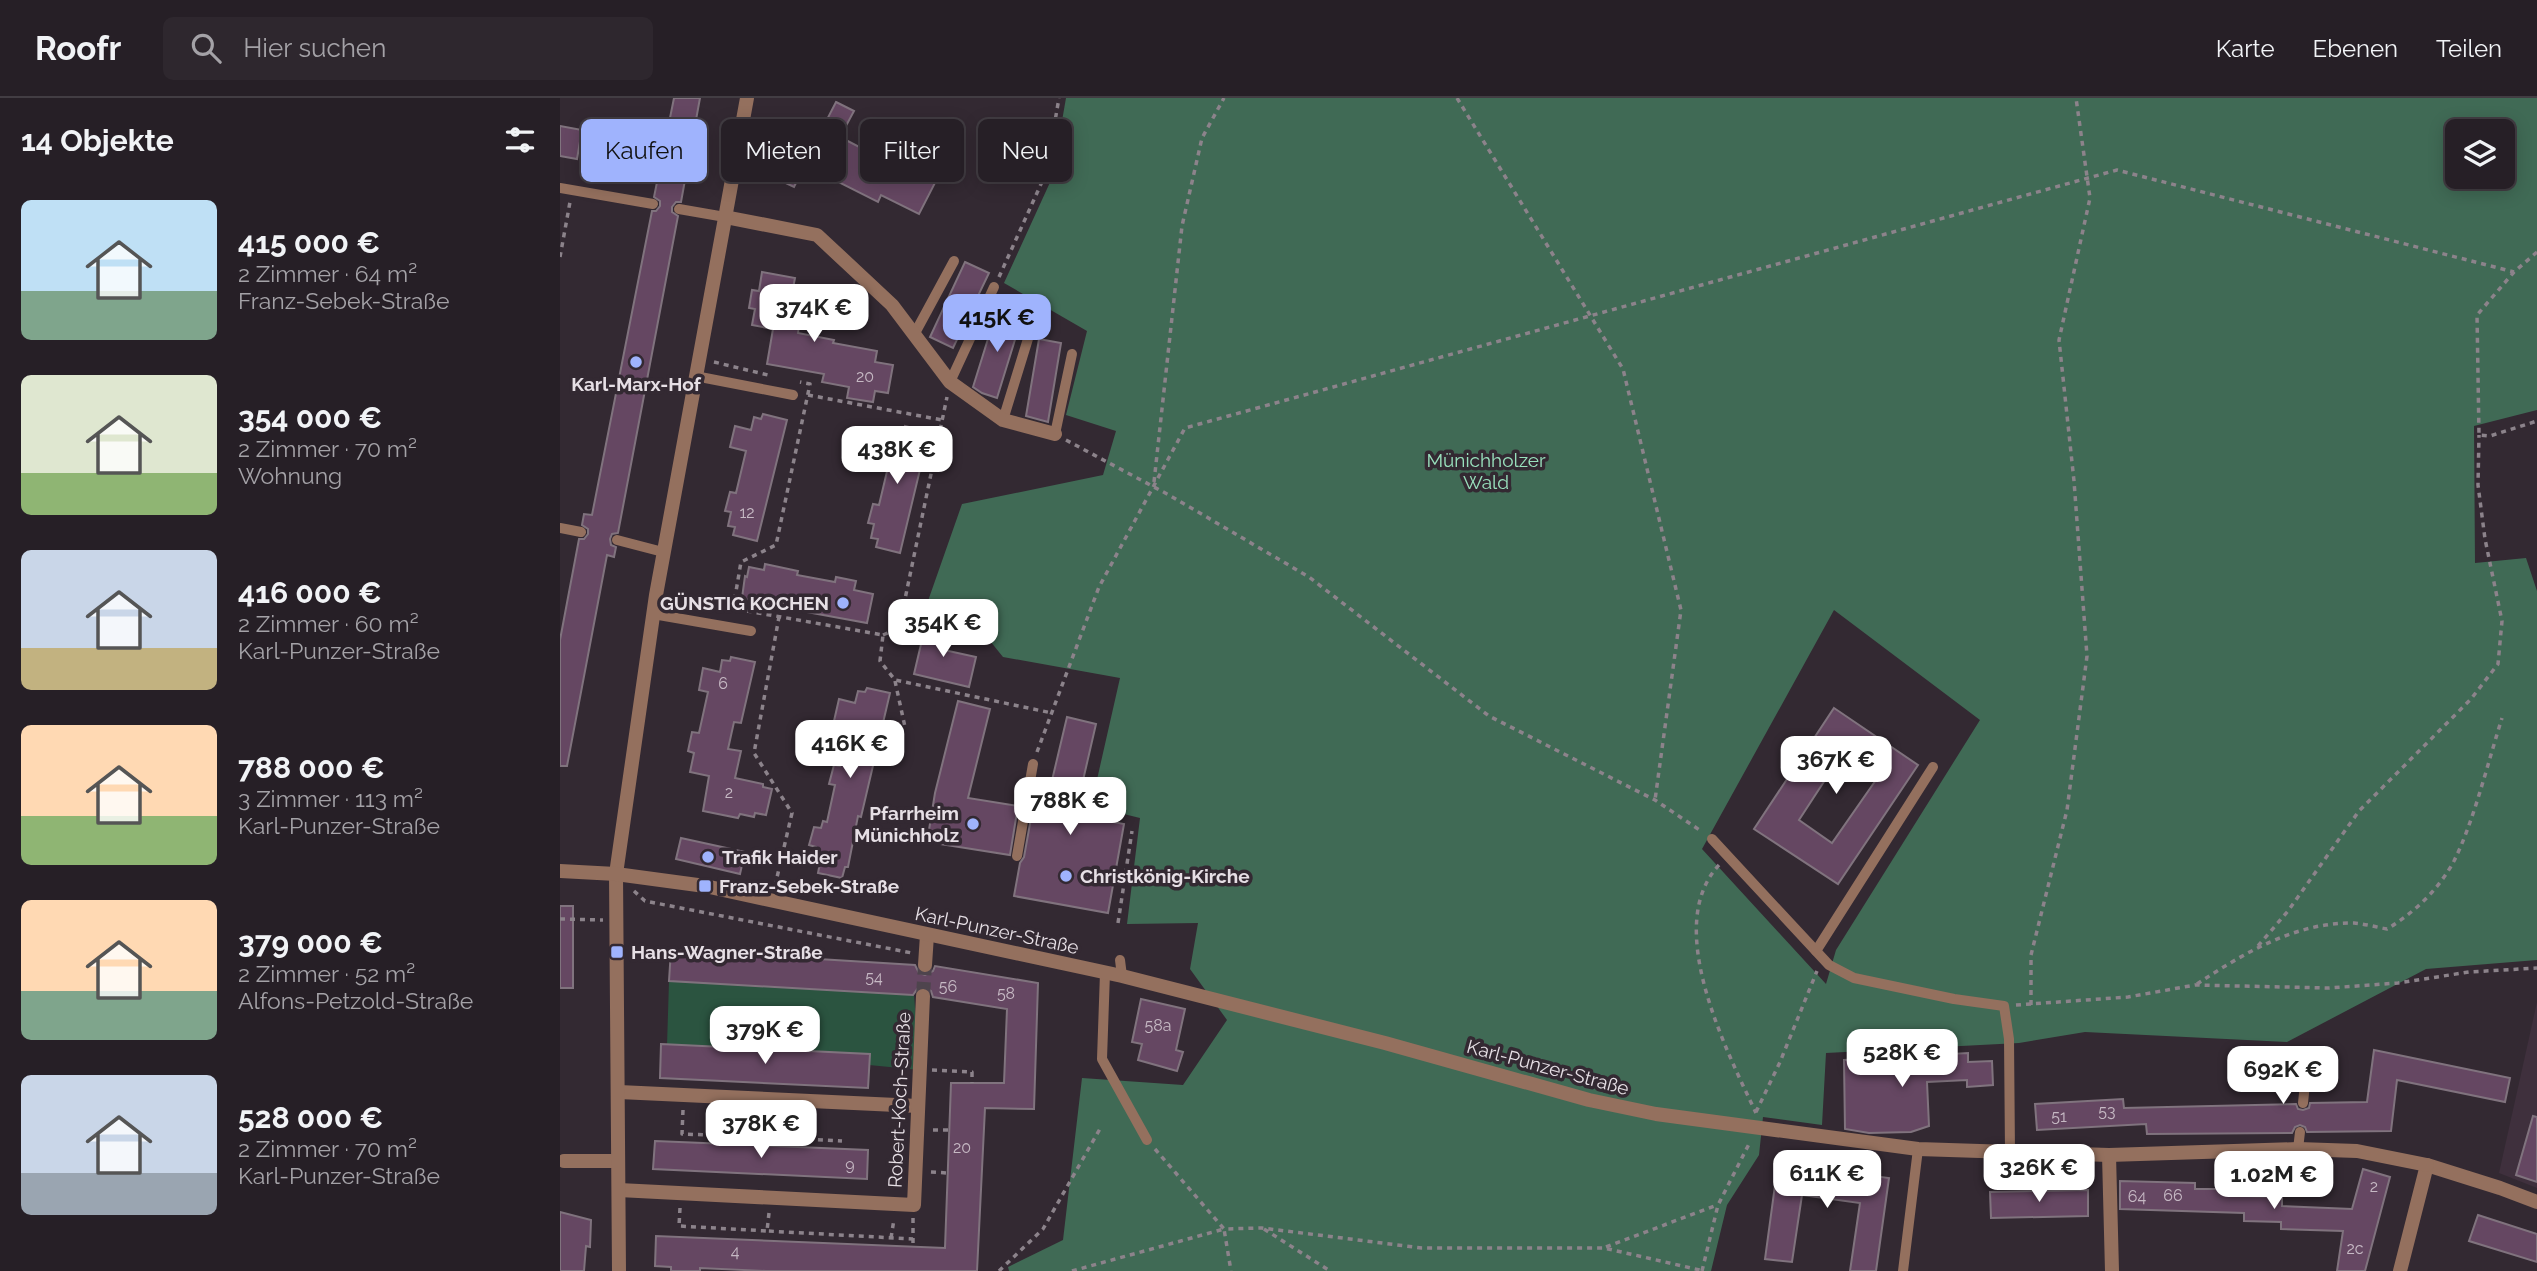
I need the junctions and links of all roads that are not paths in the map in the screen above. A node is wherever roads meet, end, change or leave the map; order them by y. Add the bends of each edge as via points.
1 (747, 98) edge
2 (560, 188) edge
3 (653, 204) dead end
4 (679, 209) dead end
5 (725, 217) junction
6 (954, 261) dead end
7 (994, 288) road end
8 (1031, 329) dead end
9 (915, 333) junction
10 (1072, 354) dead end
11 (695, 376) junction
12 (950, 382) junction
13 (793, 396) dead end
14 (1003, 420) junction
15 (1055, 434) joint
16 (560, 528) edge
17 (581, 532) dead end
18 (617, 540) dead end
19 (663, 552) junction
20 (653, 614) junction
21 (751, 631) dead end
22 (1033, 764) road end
23 (1933, 767) dead end
24 (1712, 839) road end
25 (1017, 856) dead end
26 (560, 871) edge
27 (616, 874) junction
28 (927, 935) junction
29 (1819, 955) junction
30 (925, 960) tunnel mouth
31 (1120, 960) dead end
32 (1105, 973) junction
33 (1122, 976) junction
34 (923, 996) tunnel mouth
35 (2308, 1054) dead end
36 (619, 1092) junction
37 (2303, 1104) dead end
38 (918, 1106) junction
39 (2300, 1132) dead end
40 (1147, 1140) road end
41 (1919, 1149) junction
42 (2298, 1149) junction
43 (2010, 1153) junction
44 (2109, 1155) junction
45 (564, 1161) dead end
46 (618, 1161) junction
47 (2427, 1166) junction
48 (619, 1190) junction
49 (2537, 1202) edge
50 (619, 1271) edge
51 (1902, 1271) edge
52 (2112, 1271) edge
53 (2400, 1271) edge

1 - 5 street
2 - 3 lane
4 - 5 lane
5 - 9 street via 817,235 892,305
5 - 11 street
6 - 9 lane
7 - 12 lane
8 - 14 lane
9 - 12 street
10 - 15 lane
11 - 13 lane
11 - 19 street
12 - 14 street
14 - 15 street
16 - 17 lane
18 - 19 lane
19 - 20 street
20 - 21 lane
20 - 27 street
22 - 25 lane
23 - 29 lane
24 - 29 lane
26 - 27 street, Karl-Punzer-Straße
27 - 28 street, Karl-Punzer-Straße via 705,886
27 - 36 street
28 - 30 street
28 - 32 street, Karl-Punzer-Straße
29 - 43 lane via 1854,978 2004,1006 2009,1039
31 - 33 lane
32 - 33 street, Karl-Punzer-Straße
32 - 40 lane via 1102,1059
33 - 41 street, Karl-Punzer-Straße via 1589,1100 1756,1129
34 - 38 street, Robert-Koch-Straße
35 - 37 lane
36 - 38 street
36 - 46 street
38 - 48 street, Robert-Koch-Straße via 914,1205
39 - 42 lane
41 - 43 street, Karl-Punzer-Straße
41 - 51 lane
42 - 44 street, Karl-Punzer-Straße
42 - 47 street, Karl-Punzer-Straße via 2357,1151
43 - 44 street, Karl-Punzer-Straße
44 - 52 street
45 - 46 street
46 - 48 street
47 - 49 street, Karl-Punzer-Straße
47 - 53 street
48 - 50 street

